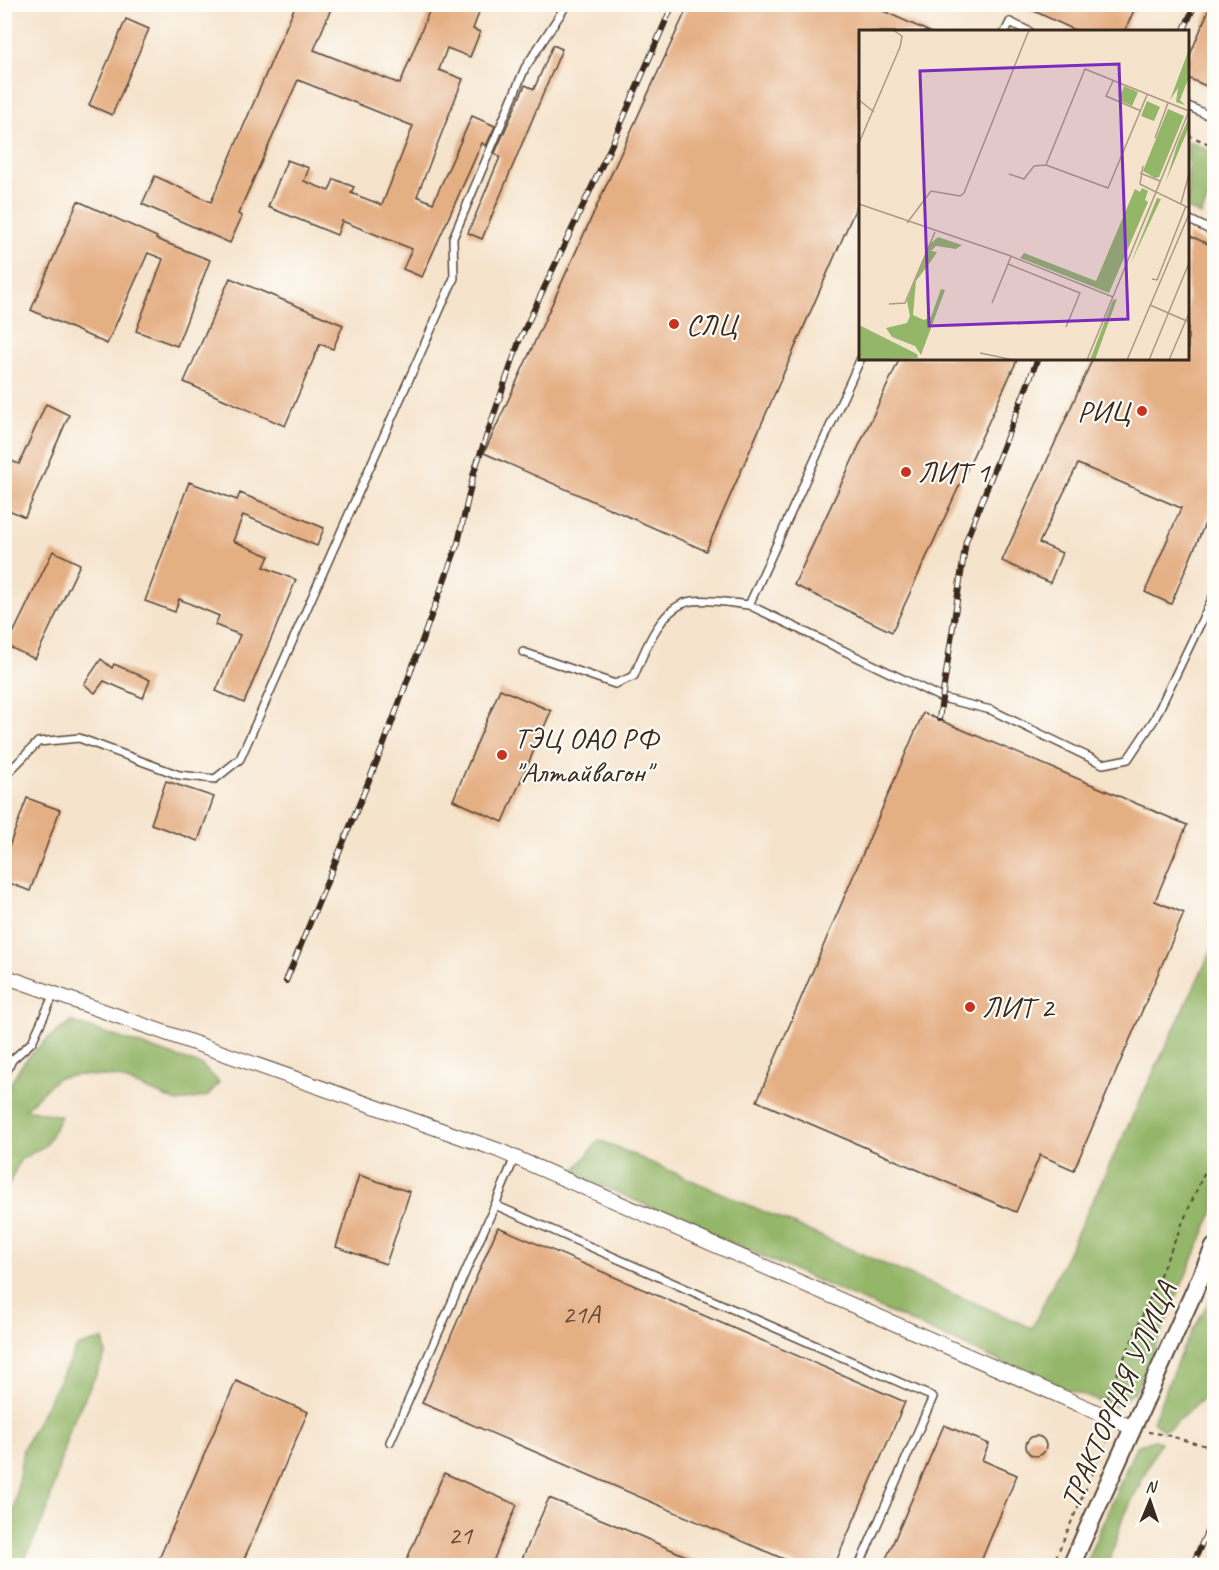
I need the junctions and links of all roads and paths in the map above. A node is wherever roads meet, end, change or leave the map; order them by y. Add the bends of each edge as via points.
1 (567, 4) edge
2 (1006, 30) edge
3 (1026, 30) edge
4 (1189, 106) edge
5 (1215, 118) edge
6 (1189, 135) edge
7 (1215, 146) edge
8 (1189, 219) edge
9 (1215, 232) edge
10 (860, 360) edge
11 (1215, 595) edge
12 (749, 605) junction
13 (523, 652) dead end
14 (4, 777) edge
15 (4, 976) edge
16 (54, 994) junction
17 (4, 1077) edge
18 (1215, 1150) edge
19 (515, 1157) junction
20 (495, 1205) junction
21 (1215, 1247) edge
22 (1100, 1414) junction
23 (1117, 1421) junction
24 (1133, 1428) junction
25 (390, 1442) dead end
26 (1215, 1446) edge
27 (1215, 1554) edge
28 (859, 1566) edge
29 (1052, 1566) edge
30 (1071, 1566) edge
31 (1209, 1566) edge

1 - 14 lane via 525,68 453,238 454,278 240,759 215,779 179,775 79,738 38,742
2 - 3 lane via 1010,22
4 - 5 lane
6 - 7 path
8 - 9 lane
10 - 12 lane
11 - 12 lane via 1154,720 1128,759 1103,764 991,710 942,698
12 - 13 lane via 691,601 676,608 652,632 634,676 615,684
15 - 16 street
16 - 17 lane via 32,1042 12,1060
16 - 19 street
18 - 22 path
19 - 20 lane
19 - 22 street
20 - 25 lane
20 - 28 lane via 933,1397
21 - 24 street, ТРАКТОРНАЯ УЛИЦА
22 - 23 street
23 - 24 street
23 - 29 path
24 - 26 path
24 - 30 street, ТРАКТОРНАЯ УЛИЦА
27 - 31 path

